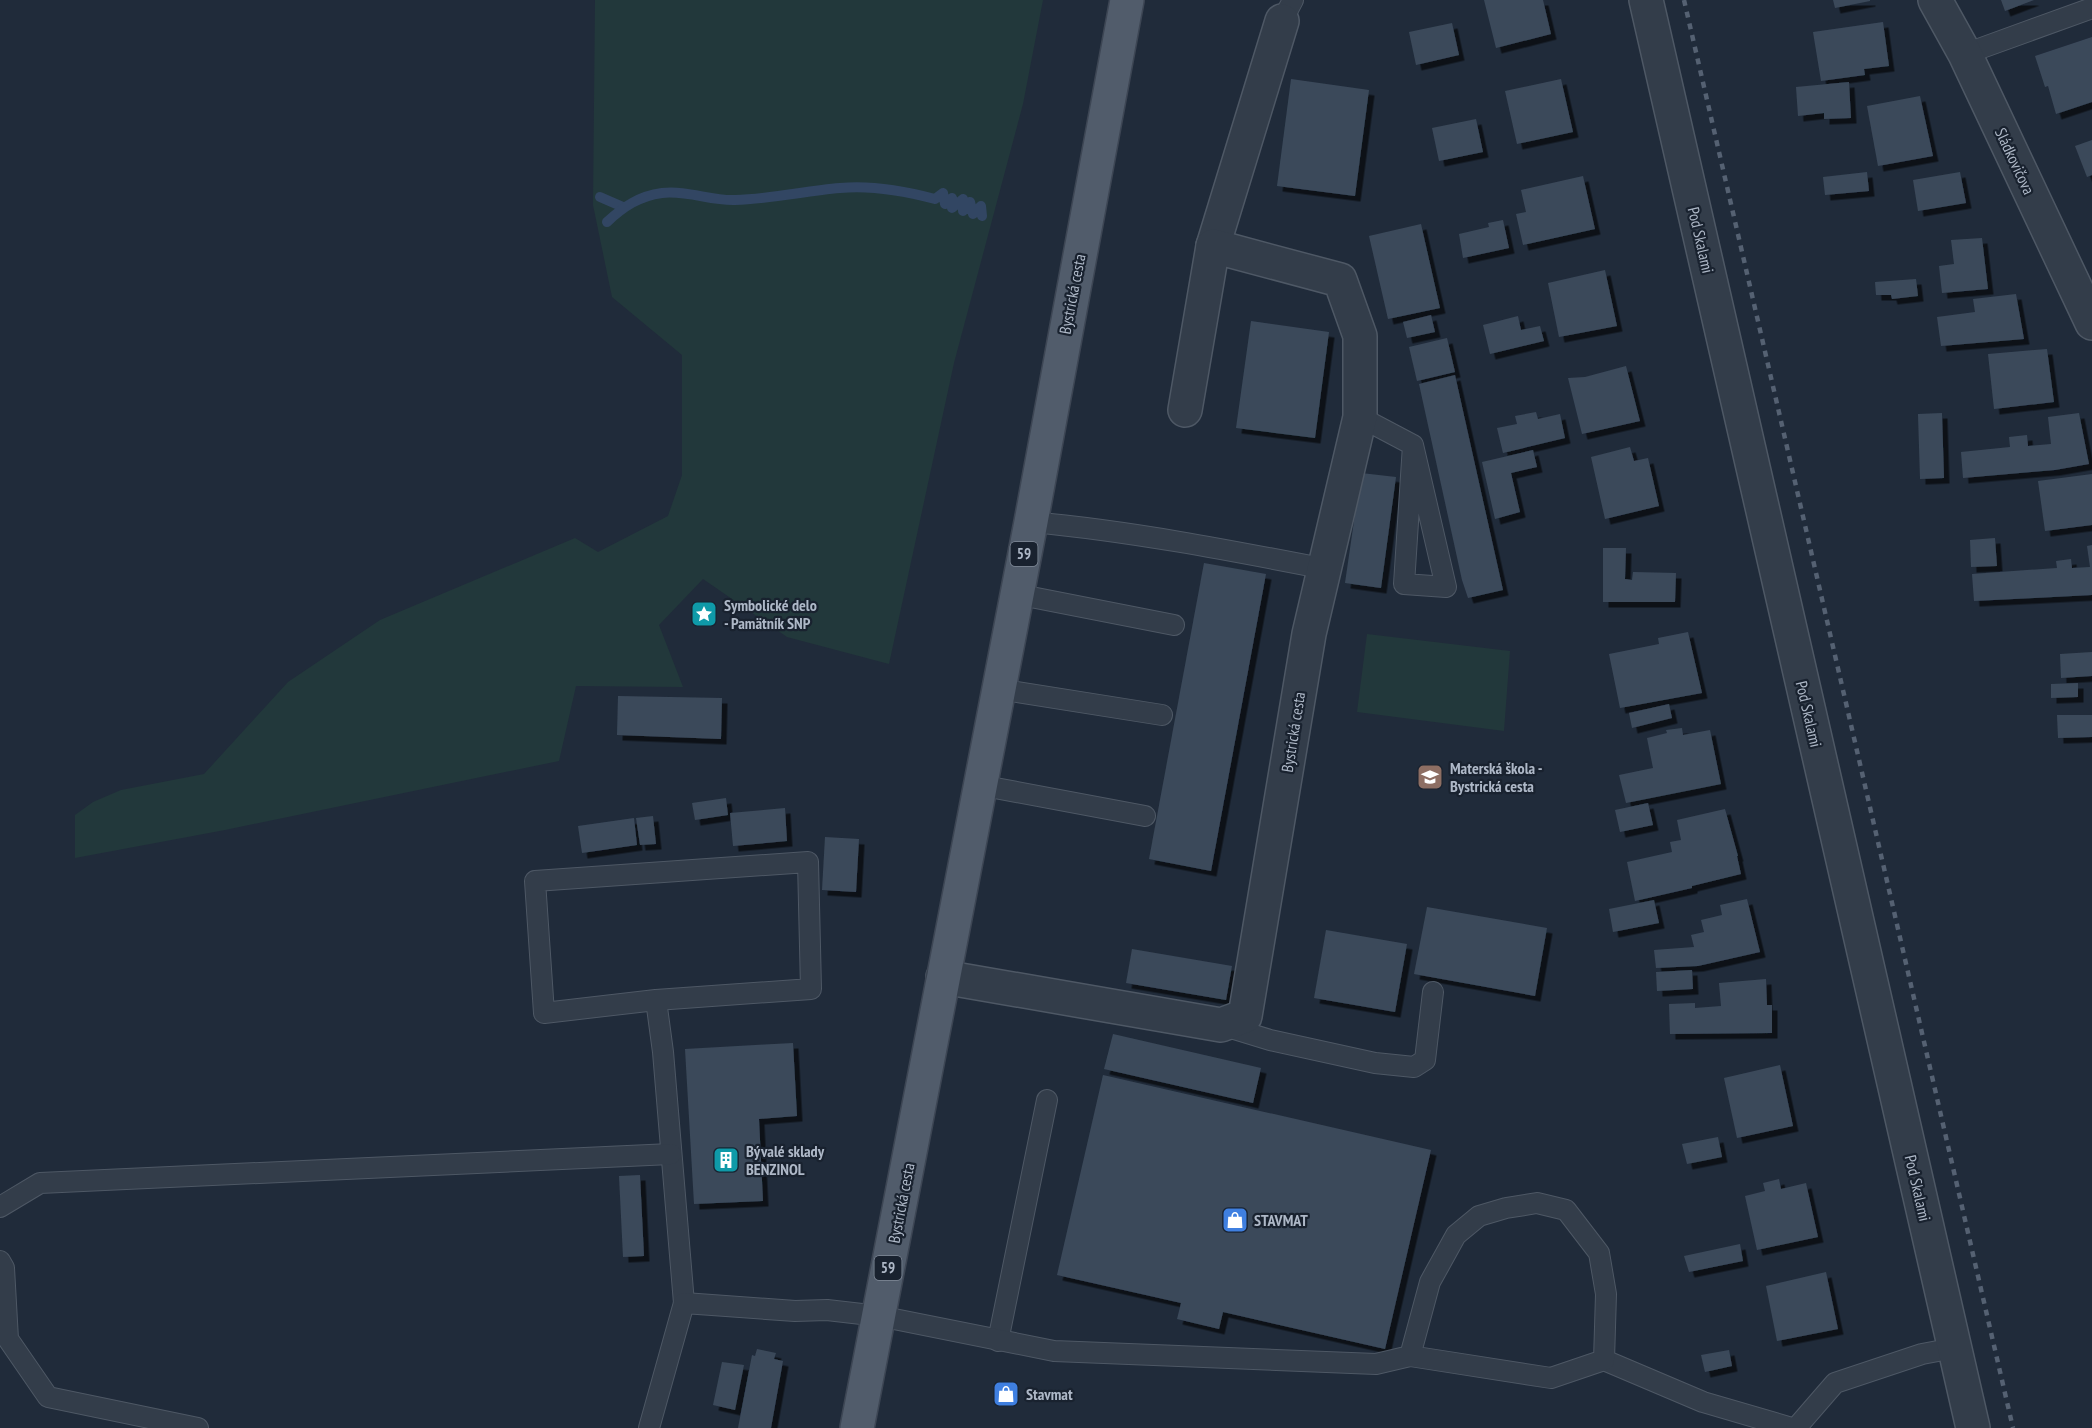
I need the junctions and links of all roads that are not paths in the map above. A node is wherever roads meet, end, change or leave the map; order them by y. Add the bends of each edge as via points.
1 (1127, 0) edge
2 (1646, 0) edge
3 (1935, 0) edge
4 (1284, 7) edge
5 (2092, 8) edge
6 (1965, 54) junction
7 (1214, 246) junction
8 (2092, 323) edge
9 (1185, 410) dead end
10 (1360, 417) junction
11 (1413, 445) junction
12 (1031, 522) junction
13 (1326, 569) junction
14 (1016, 594) junction
15 (1174, 625) dead end
16 (998, 689) junction
17 (1162, 715) dead end
18 (979, 785) junction
19 (1145, 816) dead end
20 (943, 977) junction
21 (1433, 992) dead end
22 (656, 1000) junction
23 (1221, 1025) junction
24 (1047, 1100) dead end
25 (671, 1154) junction
26 (0, 1207) edge
27 (0, 1261) edge
28 (684, 1303) junction
29 (879, 1316) junction
30 (998, 1341) junction
31 (1954, 1348) junction
32 (1410, 1356) junction
33 (1604, 1360) junction
34 (198, 1428) edge
35 (649, 1428) edge
36 (857, 1428) edge
37 (1794, 1428) edge
38 (1973, 1428) edge

1 - 12 main road, Bystrická cesta / 59
2 - 31 street, Pod Skalami
3 - 6 street, Sládkovičova
4 - 7 street
5 - 6 lane
6 - 8 street, Sládkovičova
7 - 9 street
7 - 10 street, Bystrická cesta via 1340,280 1360,336
10 - 11 lane
10 - 13 street, Bystrická cesta
11 - 11 lane via 1421,478 1446,587 1404,584
12 - 13 lane via 1170,539
12 - 14 main road, Bystrická cesta / 59
13 - 23 street, Bystrická cesta via 1309,634 1245,1016
14 - 15 lane
14 - 16 main road, Bystrická cesta / 59
16 - 17 lane
16 - 18 main road, Bystrická cesta / 59
18 - 19 lane
18 - 20 main road, Bystrická cesta / 59
20 - 23 street
20 - 29 main road, Bystrická cesta / 59
21 - 23 lane via 1425,1060 1414,1067 1375,1063
22 - 22 lane via 811,989 808,862 535,881 544,1013
22 - 25 lane
24 - 30 lane
25 - 26 lane via 40,1183
25 - 28 lane
27 - 34 lane via 4,1268 8,1339 48,1397
28 - 29 lane
28 - 35 lane
29 - 30 lane
29 - 36 main road, Bystrická cesta / 59
30 - 32 lane via 1054,1352 1376,1364
31 - 37 lane via 1922,1354 1835,1383
31 - 38 street, Pod Skalami
32 - 33 lane via 1551,1378
32 - 33 lane via 1430,1282 1456,1235 1479,1216 1537,1203 1566,1210 1599,1253 1606,1294
33 - 37 lane via 1703,1402

